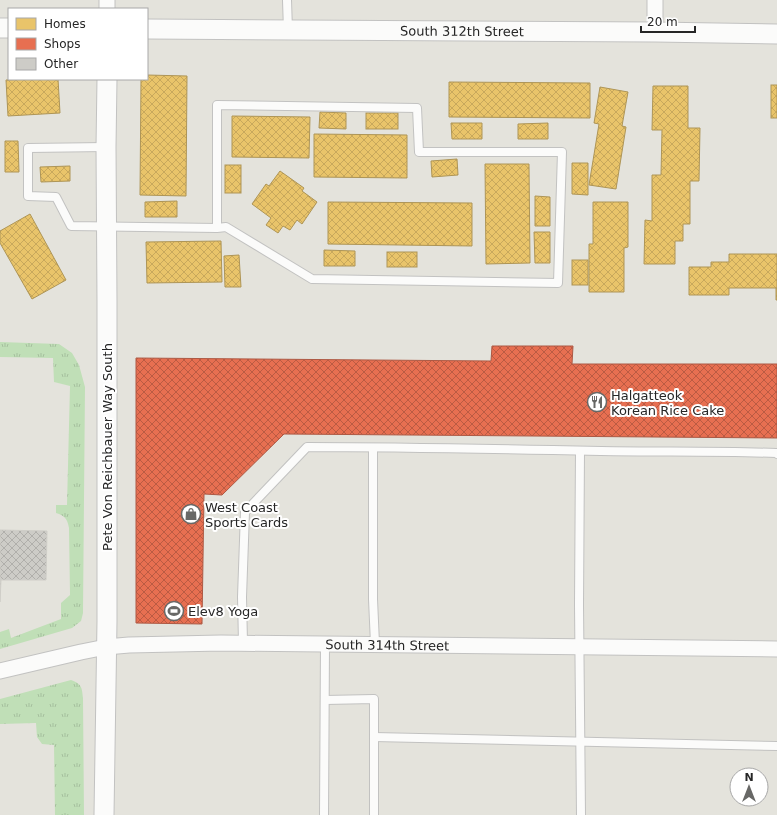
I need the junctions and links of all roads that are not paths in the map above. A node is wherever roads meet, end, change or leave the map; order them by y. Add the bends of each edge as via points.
1 (287, 0) edge
2 (655, 0) edge
3 (148, 29) edge
4 (288, 30) junction
5 (655, 32) junction
6 (777, 34) edge
7 (107, 80) edge
8 (106, 147) junction
9 (106, 227) junction
10 (217, 228) junction
11 (373, 448) junction
12 (580, 451) junction
13 (777, 454) edge
14 (243, 643) junction
15 (325, 644) junction
16 (375, 644) junction
17 (106, 647) junction
18 (580, 647) junction
19 (777, 649) edge
20 (0, 671) edge
21 (325, 700) junction
22 (374, 737) junction
23 (580, 742) junction
24 (777, 746) edge
25 (104, 815) edge
26 (324, 815) edge
27 (374, 815) edge
28 (581, 815) edge

1 - 4 lane
2 - 5 street
3 - 4 street, South 312th Street
4 - 5 street, South 312th Street
5 - 6 street, South 312th Street
7 - 8 street, Pete Von Reichbauer Way South
8 - 9 street, Pete Von Reichbauer Way South
8 - 9 lane via 28,148 28,196 56,197 71,226
9 - 10 lane
9 - 17 street, Pete Von Reichbauer Way South
10 - 10 lane via 217,105 417,108 419,152 562,152 558,283 312,279 226,227
11 - 12 lane
11 - 14 lane via 307,447 244,512
11 - 16 lane
12 - 13 lane
12 - 18 lane
14 - 15 street, South 314th Street
14 - 17 street, South 314th Street
15 - 16 street, South 314th Street
15 - 21 lane
16 - 18 street, South 314th Street
17 - 20 street, South 314th Street
17 - 25 street, Pete Von Reichbauer Way South
18 - 19 street, South 314th Street
18 - 23 lane
21 - 22 lane via 374,699
21 - 26 lane
22 - 23 lane
22 - 27 lane
23 - 24 lane
23 - 28 lane

